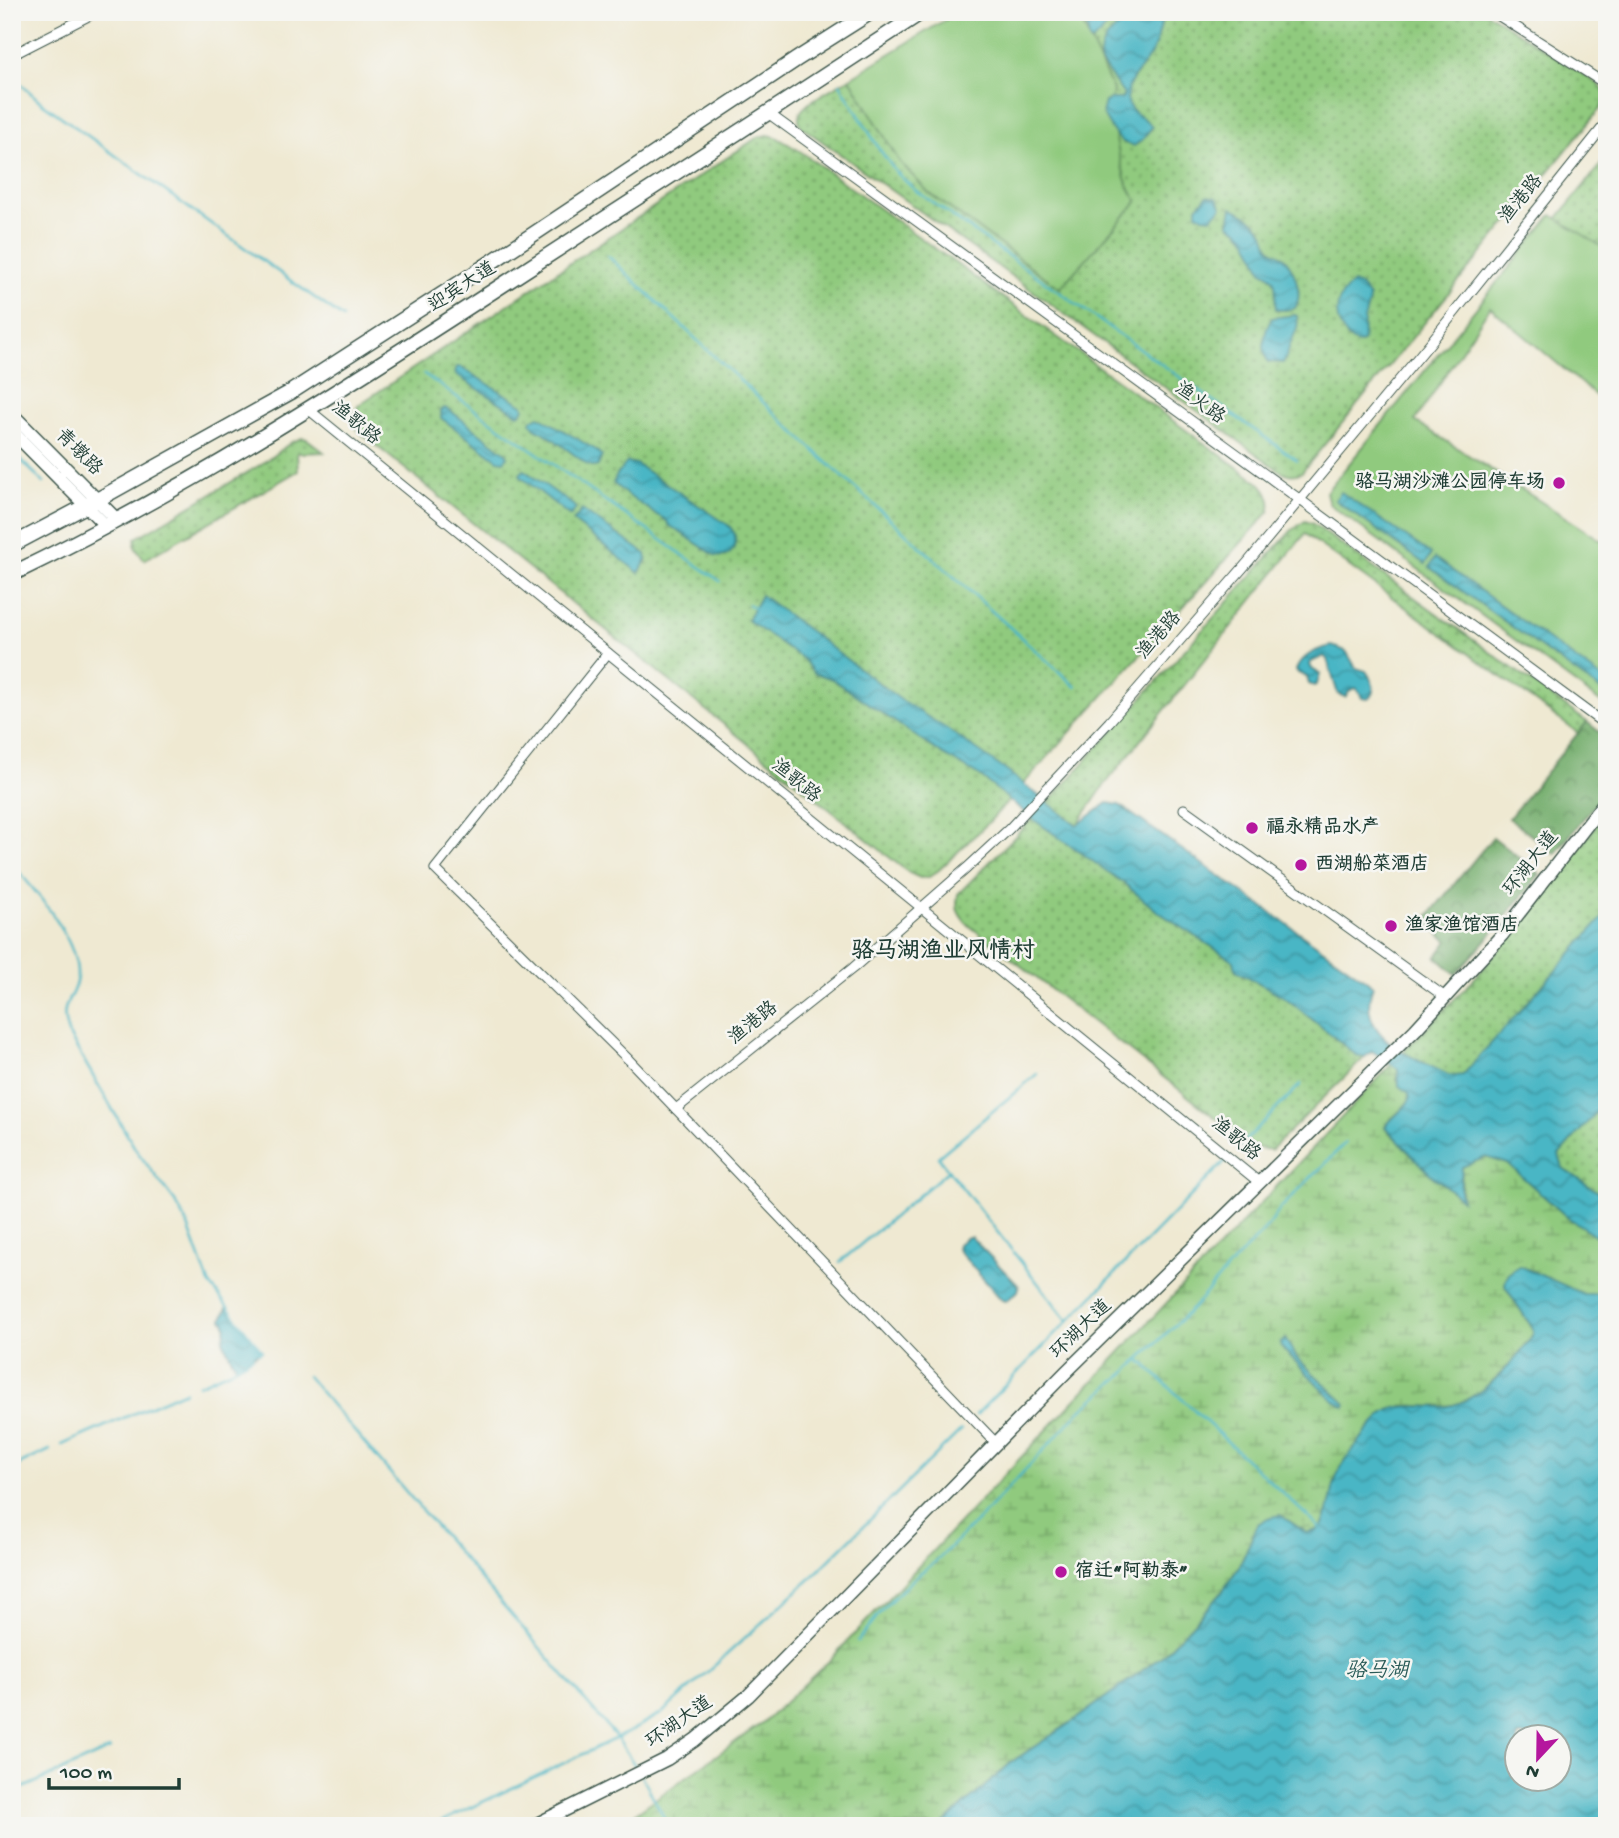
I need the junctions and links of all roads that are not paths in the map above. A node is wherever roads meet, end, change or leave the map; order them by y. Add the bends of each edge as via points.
1 (96, 12) edge
2 (871, 12) edge
3 (922, 12) edge
4 (1493, 12) edge
5 (13, 55) edge
6 (1607, 85) edge
7 (768, 113) junction
8 (1607, 122) edge
9 (308, 409) junction
10 (12, 414) edge
11 (12, 431) edge
12 (1299, 499) junction
13 (92, 503) junction
14 (111, 523) junction
15 (12, 545) edge
16 (12, 575) edge
17 (608, 653) junction
18 (1607, 726) edge
19 (1607, 799) edge
20 (1184, 809) dead end
21 (922, 908) junction
22 (1445, 997) junction
23 (676, 1109) junction
24 (1260, 1183) junction
25 (996, 1443) junction
26 (533, 1826) edge

1 - 5 street
2 - 13 highway, 迎宾大道 via 291,392
3 - 7 highway, 迎宾大道
4 - 6 street
7 - 9 highway, 迎宾大道
7 - 12 street, 渔火路
8 - 12 street, 渔港路
9 - 14 highway, 迎宾大道
9 - 17 street, 渔歌路
10 - 13 main road, 青墩路
11 - 13 main road, 青墩路
12 - 18 street, 渔火路
12 - 21 street, 渔港路 via 1109,722 1009,828
13 - 14 main road, 青墩路
13 - 15 highway, 迎宾大道
14 - 16 highway, 迎宾大道
17 - 21 street, 渔歌路
17 - 23 street via 435,869
19 - 22 main road, 环湖大道 via 1502,935
20 - 22 street
21 - 23 street, 渔港路
21 - 24 street, 渔歌路
22 - 24 main road, 环湖大道
23 - 25 street
24 - 25 main road, 环湖大道
25 - 26 main road, 环湖大道 via 748,1696 695,1740 667,1759

